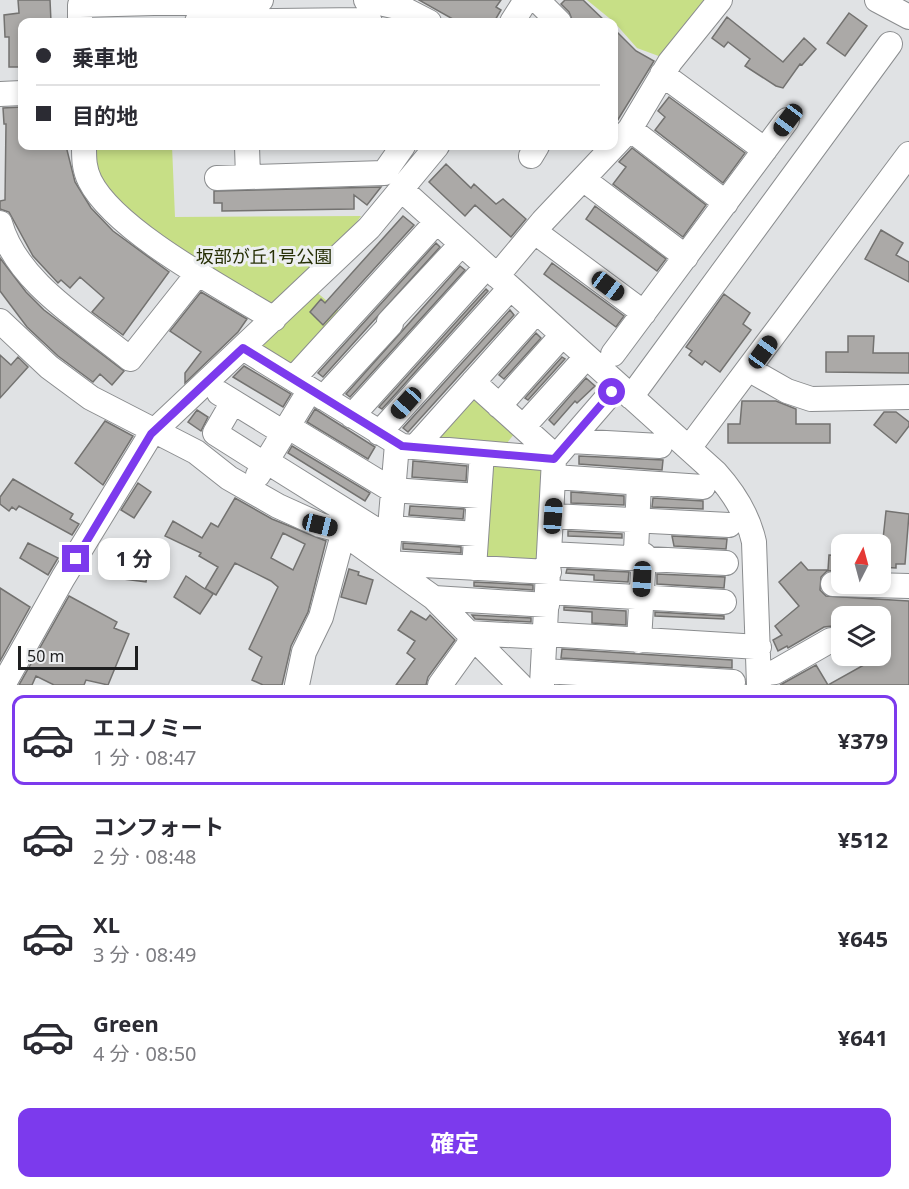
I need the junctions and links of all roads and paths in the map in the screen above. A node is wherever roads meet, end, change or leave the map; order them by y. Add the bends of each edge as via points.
1 (366, 0) edge
2 (526, 0) edge
3 (537, 0) edge
4 (720, 0) edge
5 (878, 0) edge
6 (222, 1) edge
7 (421, 12) edge
8 (248, 14) edge
9 (909, 17) edge
10 (80, 18) edge
11 (222, 18) edge
12 (323, 18) edge
13 (515, 18) edge
14 (555, 18) edge
15 (891, 44) dead end
16 (662, 74) junction
17 (18, 93) edge
18 (0, 94) edge
19 (788, 120) dead end
20 (630, 129) junction
21 (618, 142) edge
22 (84, 150) edge
23 (247, 150) edge
24 (400, 150) edge
25 (434, 150) edge
26 (610, 150) edge
27 (765, 150) junction
28 (909, 154) edge
29 (248, 177) junction
30 (217, 178) dead end
31 (583, 179) junction
32 (402, 190) junction
33 (726, 203) junction
34 (0, 223) edge
35 (430, 229) dead end
36 (535, 232) junction
37 (455, 251) dead end
38 (686, 257) junction
39 (199, 272) junction
40 (494, 282) junction
41 (366, 300) junction
42 (536, 312) junction
43 (644, 313) junction
44 (274, 319) junction
45 (0, 321) edge
46 (390, 323) junction
47 (419, 340) junction
48 (556, 342) dead end
49 (243, 348) junction
50 (614, 354) dead end
51 (447, 357) junction
52 (580, 364) dead end
53 (750, 370) junction
54 (474, 382) junction
55 (204, 384) junction
56 (309, 389) junction
57 (625, 391) junction
58 (909, 398) edge
59 (233, 402) junction
60 (499, 406) junction
61 (352, 416) junction
62 (523, 427) junction
63 (285, 429) junction
64 (156, 430) junction
65 (397, 441) junction
66 (660, 446) dead end
67 (689, 448) junction
68 (482, 453) junction
69 (558, 459) junction
70 (265, 462) junction
71 (639, 483) junction
72 (703, 487) dead end
73 (248, 490) junction
74 (392, 490) junction
75 (479, 496) junction
76 (553, 516) junction
77 (637, 520) junction
78 (664, 521) junction
79 (729, 525) dead end
80 (389, 533) junction
81 (343, 534) junction
82 (476, 534) junction
83 (653, 560) junction
84 (726, 563) dead end
85 (387, 565) junction
86 (474, 568) junction
87 (549, 581) junction
88 (891, 586) edge
89 (909, 586) edge
90 (641, 597) junction
91 (434, 598) junction
92 (724, 602) dead end
93 (470, 634) junction
94 (545, 636) junction
95 (831, 640) dead end
96 (640, 641) junction
97 (759, 647) junction
98 (542, 678) edge
99 (759, 680) edge
100 (639, 681) edge
101 (733, 682) dead end
102 (3, 685) edge
103 (297, 685) edge
104 (441, 685) edge
105 (520, 685) edge

1 - 7 street
2 - 13 street
3 - 14 street
4 - 16 street
5 - 9 street
6 - 8 street
6 - 10 street via 80,5
8 - 11 street
8 - 12 street
15 - 57 street
16 - 20 street
16 - 27 street
17 - 18 street
19 - 27 street
20 - 21 street
20 - 33 street
22 - 39 street via 84,168 99,196 153,244
23 - 29 street
24 - 29 street via 384,173
25 - 32 street
26 - 31 street
27 - 33 street
28 - 53 street
29 - 30 street
31 - 36 street
31 - 38 street
32 - 40 street
32 - 44 street via 369,228
33 - 38 street
34 - 39 street via 10,246 48,292 130,358
35 - 41 street
36 - 40 street
36 - 43 street
37 - 46 street
38 - 43 street
39 - 44 street
40 - 42 street
40 - 47 street
40 - 51 street
41 - 46 street
41 - 56 street
42 - 54 street
42 - 57 street
43 - 50 street
44 - 49 street
45 - 64 street via 68,382 91,398
46 - 47 street
46 - 56 street
47 - 51 street
47 - 61 street
48 - 60 street
49 - 55 street
49 - 56 street
51 - 54 street
51 - 65 street
52 - 62 street
53 - 58 street via 787,391 812,399
53 - 67 street
54 - 60 street
54 - 65 street
55 - 59 street
55 - 64 street
56 - 61 street
56 - 63 street
57 - 67 street
57 - 69 street
59 - 63 street
59 - 70 street via 215,433
60 - 62 street
61 - 65 street
62 - 69 street
63 - 70 street
63 - 74 street
64 - 73 street via 196,452
64 - 102 street via 114,492
65 - 68 street
65 - 74 street
66 - 69 street
67 - 97 street via 729,488 751,528
68 - 69 street
68 - 75 street
69 - 71 street
69 - 76 street
70 - 73 street
70 - 80 street
71 - 72 street
71 - 77 street
73 - 81 street
74 - 75 street
74 - 80 street
75 - 82 street
76 - 77 street
76 - 87 street
77 - 78 street
77 - 83 street via 636,551
78 - 79 street
78 - 83 street
80 - 82 street
80 - 85 street
81 - 85 street
81 - 103 street
82 - 86 street
83 - 84 street
83 - 87 street
83 - 90 street
85 - 86 street
85 - 91 street
86 - 87 street
87 - 90 street
87 - 91 street
87 - 94 street
88 - 89 street
90 - 92 street
90 - 96 street
91 - 93 street
93 - 94 street
93 - 104 street via 457,664
93 - 105 street
94 - 96 street
94 - 98 street
95 - 99 street
96 - 97 street
96 - 100 street
97 - 99 street
98 - 100 street
100 - 101 street

